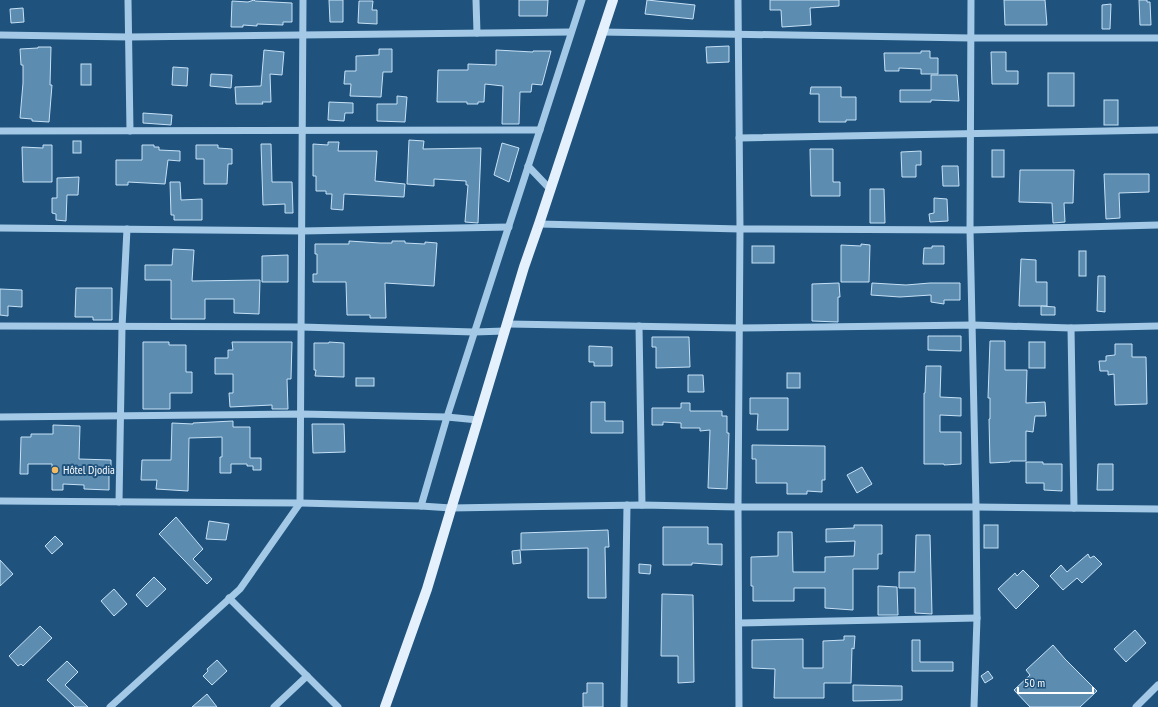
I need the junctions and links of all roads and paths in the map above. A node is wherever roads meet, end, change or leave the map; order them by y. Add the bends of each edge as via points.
1 (128, 0) edge
2 (303, 0) edge
3 (476, 0) edge
4 (582, 0) edge
5 (613, 0) edge
6 (738, 0) edge
7 (971, 0) edge
8 (571, 32) junction
9 (601, 32) junction
10 (477, 33) junction
11 (738, 34) junction
12 (0, 35) edge
13 (303, 36) junction
14 (129, 37) junction
15 (970, 38) junction
16 (1158, 38) edge
17 (0, 130) edge
18 (302, 130) junction
19 (540, 130) junction
20 (1158, 130) edge
21 (130, 131) junction
22 (972, 133) junction
23 (739, 138) junction
24 (528, 166) junction
25 (550, 189) junction
26 (539, 224) junction
27 (1158, 225) edge
28 (508, 227) junction
29 (0, 228) edge
30 (127, 229) junction
31 (740, 229) junction
32 (970, 230) junction
33 (302, 231) junction
34 (973, 325) junction
35 (0, 326) edge
36 (639, 326) junction
37 (1158, 326) edge
38 (122, 327) junction
39 (301, 327) junction
40 (506, 327) junction
41 (739, 328) junction
42 (1071, 328) junction
43 (474, 332) junction
44 (301, 414) junction
45 (120, 416) junction
46 (0, 417) edge
47 (447, 417) junction
48 (478, 420) junction
49 (0, 501) edge
50 (119, 502) junction
51 (300, 503) junction
52 (628, 505) junction
53 (642, 505) junction
54 (421, 506) junction
55 (738, 507) junction
56 (976, 507) junction
57 (452, 508) junction
58 (1074, 508) junction
59 (1158, 509) edge
60 (229, 598) junction
61 (977, 618) junction
62 (739, 623) junction
63 (307, 676) junction
64 (1158, 685) edge
65 (110, 707) edge
66 (274, 707) edge
67 (338, 707) edge
68 (385, 707) edge
69 (624, 707) edge
70 (739, 707) edge
71 (974, 707) edge
72 (1136, 707) edge

1 - 14 street
2 - 13 street
3 - 10 street
4 - 8 street
5 - 9 main road
6 - 11 street
7 - 15 street
8 - 10 street
8 - 19 street
9 - 11 street
9 - 25 main road
10 - 13 street
11 - 15 street
11 - 23 street
12 - 14 street
13 - 14 street
13 - 18 street
14 - 21 street
15 - 16 street
15 - 22 street
17 - 21 street
18 - 19 street
18 - 21 street
18 - 33 street
19 - 24 street
20 - 22 street
22 - 23 street
22 - 32 street
23 - 31 street
24 - 25 street
24 - 28 street
25 - 26 main road
26 - 31 street
26 - 40 main road
27 - 32 street
28 - 33 street
28 - 43 street
29 - 30 street
30 - 33 street
30 - 38 street
31 - 32 street
31 - 41 street
32 - 34 street
33 - 39 street
34 - 41 street
34 - 42 street
34 - 56 street
35 - 38 street
36 - 40 street
36 - 41 street
36 - 53 street
37 - 42 street
38 - 39 street
38 - 45 street
39 - 43 street
39 - 44 street
40 - 43 street
40 - 48 main road
41 - 55 street
42 - 58 street
43 - 47 street
44 - 45 street
44 - 47 street
44 - 51 street
45 - 46 street
45 - 50 street
47 - 48 street
47 - 54 street
48 - 57 main road
49 - 50 street
50 - 51 street
51 - 54 street
51 - 60 street via 240,589
52 - 53 street
52 - 57 street
52 - 69 street
53 - 55 street
54 - 57 street
55 - 56 street
55 - 62 street
56 - 58 street
56 - 61 street
57 - 68 main road via 427,589
58 - 59 street
60 - 63 street
60 - 65 street
61 - 62 street
61 - 71 street
62 - 70 street
63 - 66 street
63 - 67 street
64 - 72 street

